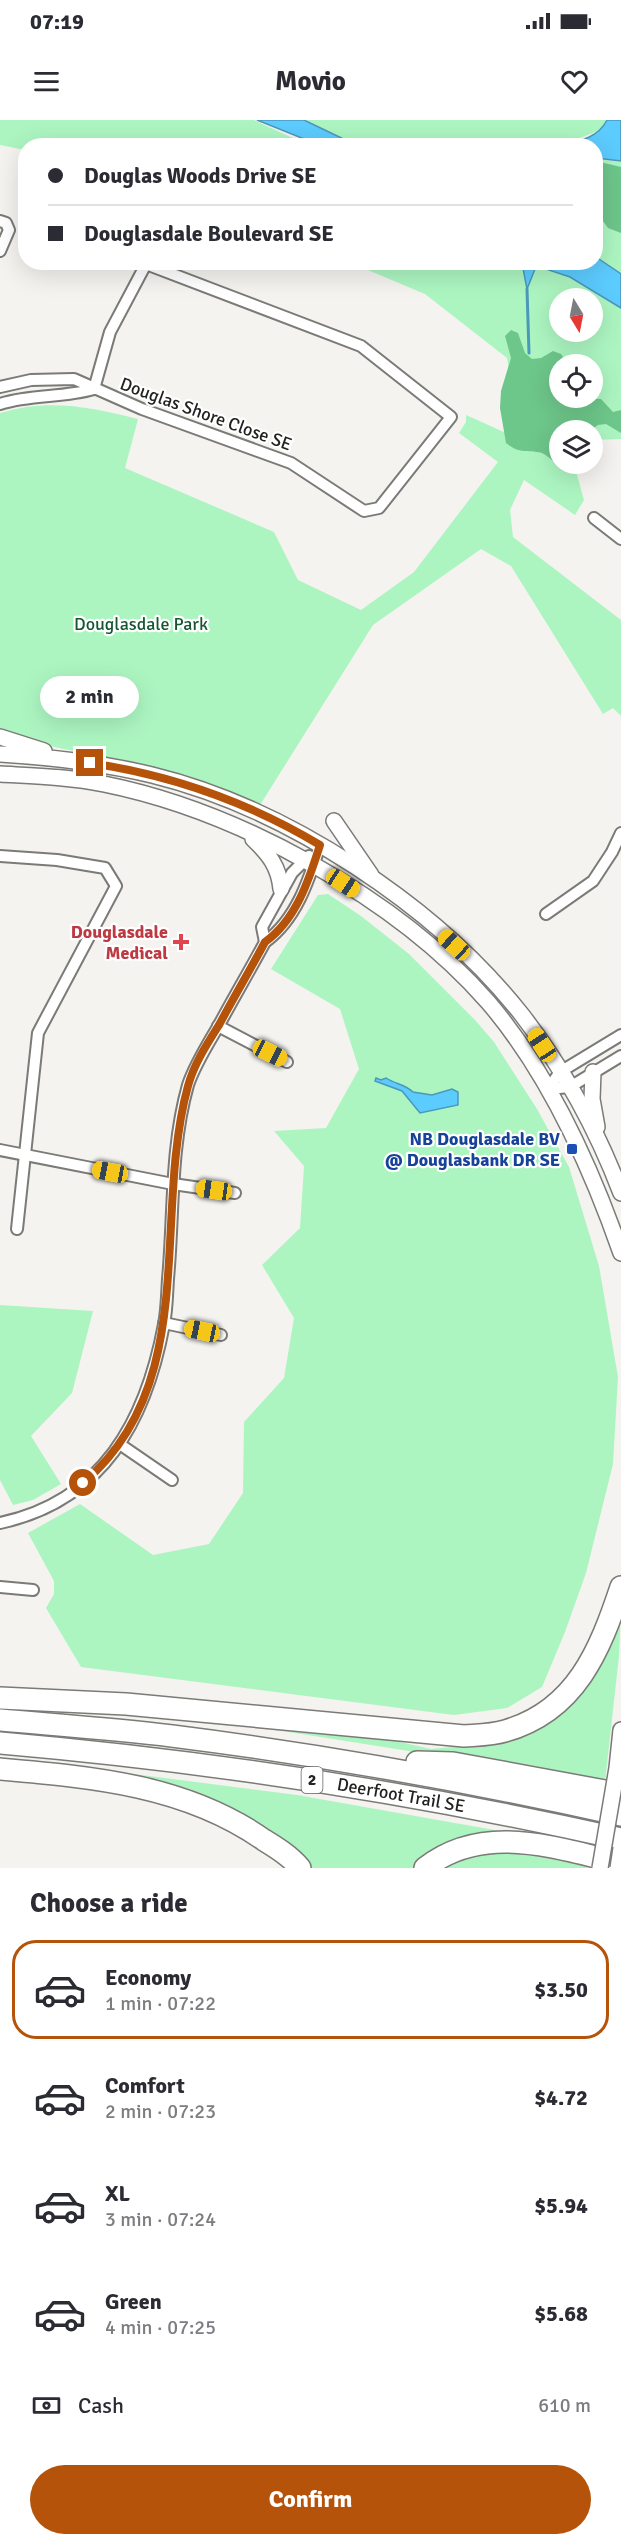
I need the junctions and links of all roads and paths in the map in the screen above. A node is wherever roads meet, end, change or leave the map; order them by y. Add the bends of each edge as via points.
1 (0, 221) edge
2 (0, 251) edge
3 (143, 270) edge
4 (162, 270) edge
5 (0, 387) edge
6 (94, 389) junction
7 (0, 404) edge
8 (594, 518) dead end
9 (621, 538) edge
10 (0, 737) edge
11 (0, 754) edge
12 (57, 758) junction
13 (0, 774) edge
14 (334, 821) dead end
15 (246, 832) junction
16 (621, 833) edge
17 (320, 845) junction
18 (0, 856) edge
19 (310, 862) junction
20 (376, 882) junction
21 (281, 889) junction
22 (546, 914) dead end
23 (265, 942) junction
24 (218, 1026) junction
25 (621, 1035) edge
26 (621, 1056) edge
27 (287, 1062) dead end
28 (560, 1072) junction
29 (593, 1072) junction
30 (570, 1087) junction
31 (548, 1089) junction
32 (600, 1142) junction
33 (0, 1150) edge
34 (26, 1156) junction
35 (173, 1184) junction
36 (235, 1193) dead end
37 (621, 1193) edge
38 (17, 1229) dead end
39 (621, 1253) edge
40 (164, 1323) junction
41 (221, 1335) dead end
42 (121, 1445) junction
43 (172, 1480) dead end
44 (0, 1524) edge
45 (0, 1587) edge
46 (621, 1587) edge
47 (33, 1590) dead end
48 (0, 1698) edge
49 (0, 1720) edge
50 (621, 1730) edge
51 (0, 1743) edge
52 (340, 1760) junction
53 (0, 1769) edge
54 (621, 1794) edge
55 (621, 1815) edge
56 (621, 1839) edge
57 (621, 1848) edge
58 (621, 1863) edge
59 (300, 1868) edge
60 (425, 1868) edge
61 (600, 1868) edge
62 (618, 1868) edge

1 - 2 street via 9,230
3 - 6 street, Douglas Shore Close SE via 110,332
4 - 6 street, Douglas Shore Close SE via 361,346 451,417 379,508 364,510 291,463
5 - 6 street, Douglas Shore Close SE via 53,378 74,379
6 - 7 street, Douglas Shore Close SE via 72,396 34,397
8 - 9 street
10 - 12 street
11 - 12 street
12 - 17 street via 153,775 198,789 257,811
13 - 15 street via 103,784 167,801
14 - 20 street
15 - 19 street
15 - 21 street via 270,855 279,872
16 - 22 street via 593,881
17 - 19 street
17 - 20 street
18 - 34 street via 105,868 116,886 38,1034
19 - 21 street via 292,873
19 - 23 street via 308,884 278,933
19 - 31 street via 435,950 488,1002
20 - 28 street via 483,971 522,1015
21 - 23 street via 262,927
23 - 24 street
24 - 27 street
24 - 35 street via 189,1084 175,1149
25 - 28 street
26 - 29 street
28 - 30 street
28 - 31 street
29 - 30 street
29 - 32 street via 592,1099
30 - 31 street
30 - 32 street
31 - 39 street via 604,1204
32 - 37 street
33 - 34 street
34 - 35 street
34 - 38 street
35 - 36 street
35 - 40 street
40 - 41 street
40 - 42 street via 147,1392
42 - 43 street
42 - 44 street via 76,1490 22,1519
45 - 47 street
46 - 48 highway via 598,1651 581,1678 538,1717 505,1731 464,1736 126,1704
49 - 52 highway, Deerfoot Trail SE / 2 via 171,1736
50 - 61 street, bridge
51 - 56 highway, Deerfoot Trail SE / 2 via 124,1754 323,1781
52 - 54 highway via 453,1763
52 - 55 highway, Deerfoot Trail SE / 2 via 459,1780
53 - 59 highway via 136,1785 205,1806 253,1832
57 - 62 street, bridge
58 - 60 highway via 516,1841 487,1841 462,1846

